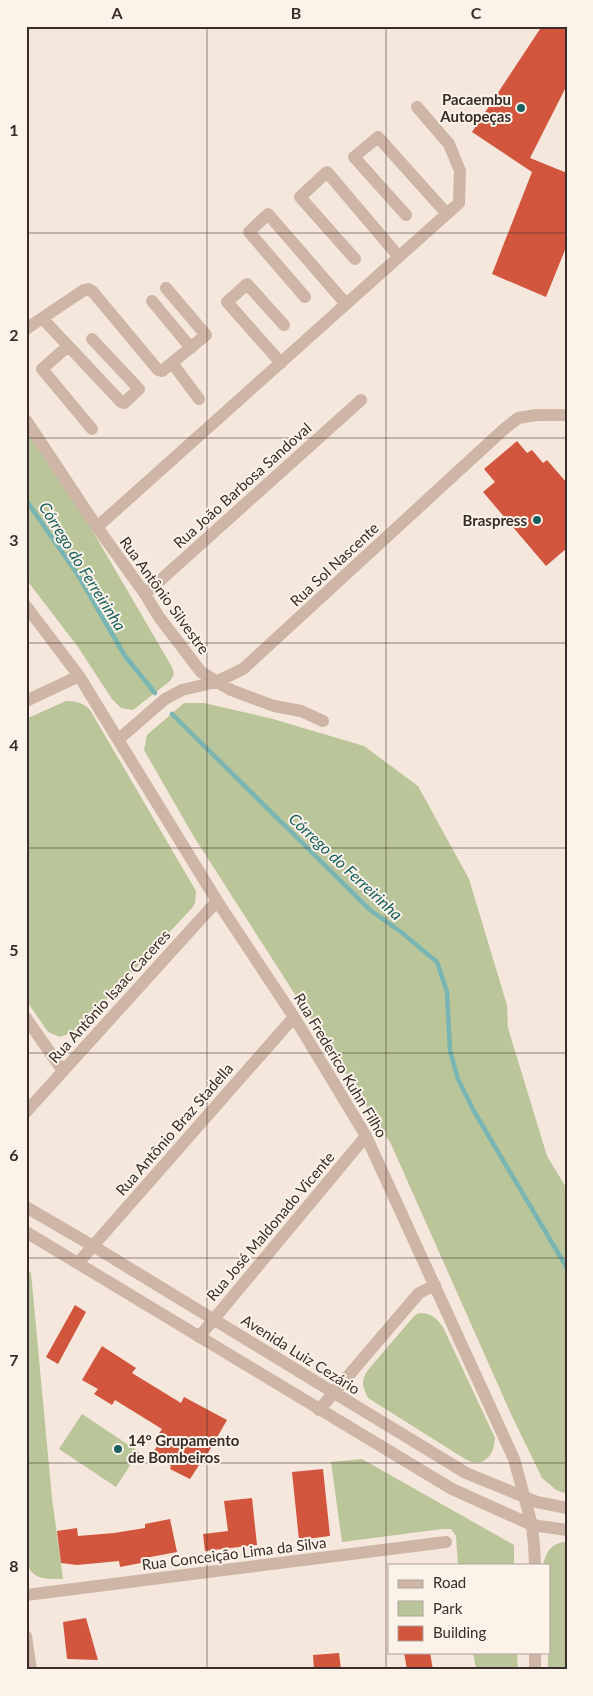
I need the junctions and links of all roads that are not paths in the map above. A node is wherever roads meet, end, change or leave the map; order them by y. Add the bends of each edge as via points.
1 (417, 107) dead end
2 (447, 214) junction
3 (406, 215) dead end
4 (399, 257) junction
5 (354, 259) dead end
6 (166, 288) dead end
7 (305, 297) dead end
8 (152, 301) dead end
9 (346, 304) junction
10 (42, 318) junction
11 (284, 325) dead end
12 (26, 329) edge
13 (92, 339) dead end
14 (68, 346) junction
15 (191, 348) junction
16 (172, 363) junction
17 (281, 363) junction
18 (200, 399) dead end
19 (361, 400) dead end
20 (567, 415) edge
21 (26, 420) edge
22 (92, 429) dead end
23 (96, 527) junction
24 (146, 594) junction
25 (26, 606) edge
26 (79, 676) junction
27 (216, 682) junction
28 (26, 701) edge
29 (323, 721) dead end
30 (119, 739) junction
31 (217, 901) junction
32 (294, 1016) junction
33 (26, 1018) edge
34 (63, 1071) junction
35 (26, 1112) edge
36 (366, 1136) junction
37 (26, 1207) edge
38 (26, 1232) edge
39 (93, 1246) junction
40 (78, 1263) junction
41 (150, 1280) junction
42 (435, 1285) junction
43 (137, 1298) junction
44 (214, 1319) junction
45 (200, 1337) junction
46 (333, 1393) junction
47 (320, 1410) junction
48 (525, 1497) junction
49 (567, 1508) edge
50 (532, 1525) junction
51 (567, 1530) edge
52 (446, 1542) dead end
53 (534, 1564) edge
54 (26, 1595) edge
55 (26, 1636) edge
56 (535, 1654) edge
57 (30, 1670) edge
58 (535, 1670) edge

1 - 2 street via 450,144 460,171 459,203
2 - 3 street via 378,137 354,157
2 - 4 street
4 - 5 street via 327,172 300,197
4 - 9 street
6 - 15 street via 206,336
7 - 9 street via 249,232 268,214
8 - 15 street
9 - 17 street
10 - 12 street
10 - 14 street
10 - 16 street via 88,289 158,370 162,371
11 - 17 street via 247,284 227,302
13 - 14 street via 139,389 124,403
14 - 22 street via 42,369
15 - 16 street
16 - 18 street
17 - 23 street
19 - 24 street, Rua João Barbosa Sandoval
20 - 27 street, Rua Sol Nascente via 518,418 243,669
21 - 23 street, Rua Antônio Silvestre
23 - 24 street, Rua Antônio Silvestre
24 - 27 street, Rua Antônio Silvestre via 177,643 201,672
25 - 26 street, Rua Frederico Kuhn Filho
26 - 28 street
26 - 30 street, Rua Frederico Kuhn Filho
27 - 29 street, Rua Antônio Silvestre via 274,706 301,711
27 - 30 street, Rua Sol Nascente via 182,690 165,699
30 - 31 street, Rua Frederico Kuhn Filho
31 - 32 street, Rua Frederico Kuhn Filho
31 - 34 street, Rua Antônio Isaac Caceres
32 - 36 street, Rua Frederico Kuhn Filho
32 - 39 street, Rua Antônio Braz Stadella
33 - 34 street
34 - 35 street, Rua Antônio Isaac Caceres
36 - 42 street, Rua Frederico Kuhn Filho
36 - 44 street, Rua José Maldonado Vicente
37 - 39 street, Avenida Luiz Cezário
38 - 40 street
39 - 40 street, Rua Antônio Braz Stadella
39 - 41 street, Avenida Luiz Cezário
40 - 43 street
41 - 43 street
41 - 44 street, Avenida Luiz Cezário
42 - 46 street via 419,1293
42 - 48 street, Rua Frederico Kuhn Filho via 514,1459
43 - 45 street
44 - 45 street, Rua José Maldonado Vicente
44 - 46 street, Avenida Luiz Cezário
45 - 47 street
46 - 47 street
46 - 48 street, Avenida Luiz Cezário via 466,1473
47 - 50 street via 452,1489
48 - 49 street, Avenida Luiz Cezário
48 - 50 street, Rua Frederico Kuhn Filho
50 - 51 street
50 - 53 street, Rua Frederico Kuhn Filho
52 - 54 street, Rua Conceição Lima da Silva
55 - 57 street
56 - 58 street

